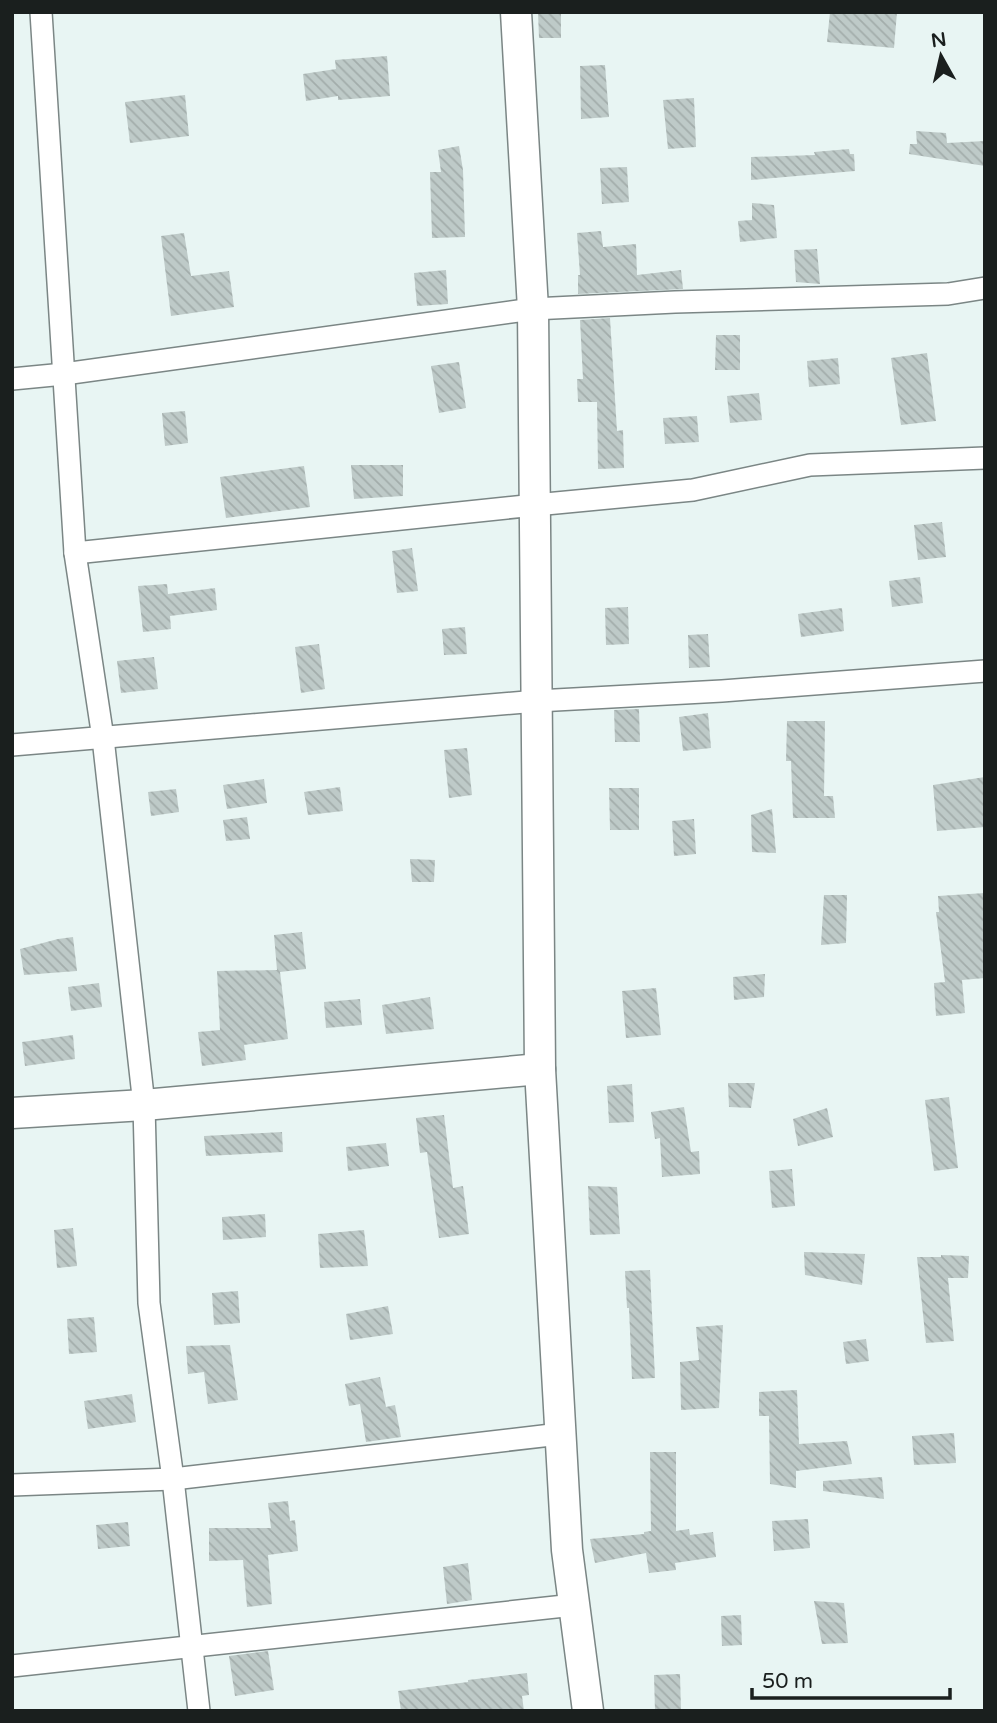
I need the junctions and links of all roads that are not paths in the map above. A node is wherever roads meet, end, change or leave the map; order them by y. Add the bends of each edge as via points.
1 (41, 12) edge
2 (516, 12) edge
3 (985, 288) edge
4 (533, 309) junction
5 (64, 374) junction
6 (12, 379) edge
7 (985, 458) edge
8 (535, 505) junction
9 (75, 553) junction
10 (985, 671) edge
11 (537, 701) junction
12 (103, 738) junction
13 (12, 745) edge
14 (540, 1069) junction
15 (144, 1105) junction
16 (12, 1112) edge
17 (560, 1434) junction
18 (173, 1479) junction
19 (12, 1485) edge
20 (574, 1605) junction
21 (191, 1646) junction
22 (12, 1666) edge
23 (200, 1711) edge
24 (588, 1711) edge

1 - 5 street
2 - 4 street
3 - 4 street via 948,294
4 - 5 street
4 - 8 street
5 - 6 street
5 - 9 street
7 - 8 street via 810,465 692,490
8 - 9 street
8 - 11 street
9 - 12 street
10 - 11 street
11 - 12 street
11 - 14 street
12 - 13 street
12 - 15 street
14 - 15 street
14 - 17 street
15 - 16 street
15 - 18 street via 149,1303
17 - 18 street
17 - 20 street
18 - 19 street
18 - 21 street
20 - 21 street
20 - 24 street
21 - 22 street
21 - 23 street

